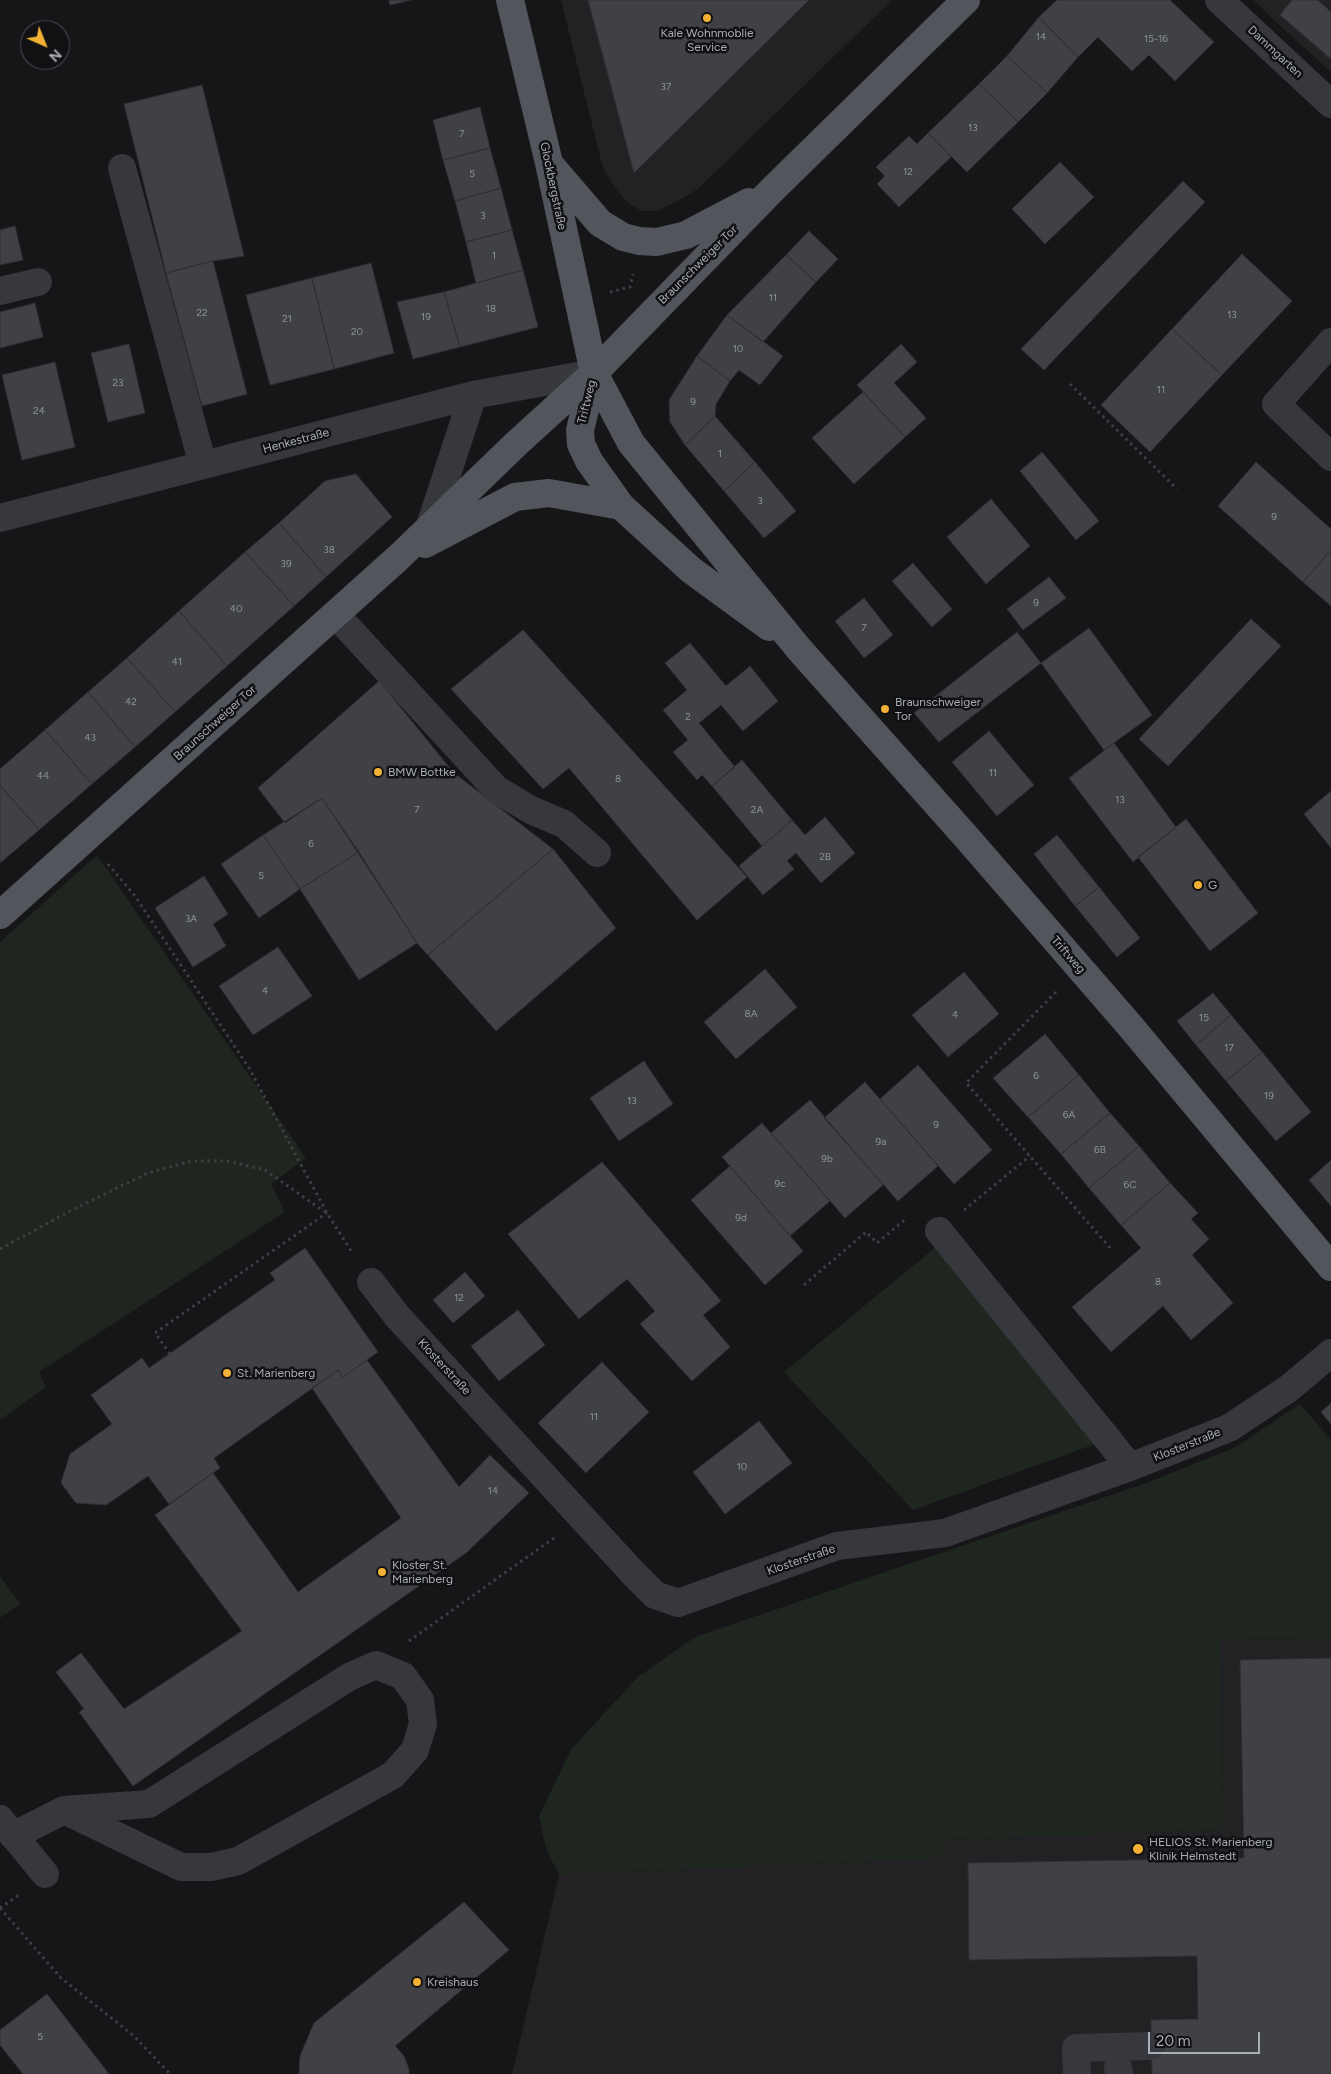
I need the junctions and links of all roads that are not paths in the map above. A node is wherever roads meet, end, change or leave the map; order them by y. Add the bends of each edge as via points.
1 (510, 0) edge
2 (966, 0) edge
3 (1219, 0) edge
4 (1331, 104) edge
5 (549, 163) junction
6 (122, 168) dead end
7 (773, 189) junction
8 (38, 282) dead end
9 (0, 291) edge
10 (1331, 342) edge
11 (594, 373) junction
12 (473, 395) junction
13 (1331, 458) edge
14 (203, 465) junction
15 (621, 506) junction
16 (0, 518) edge
17 (428, 529) junction
18 (399, 557) junction
19 (336, 615) junction
20 (799, 649) junction
21 (597, 853) dead end
22 (0, 915) edge
23 (939, 1231) dead end
24 (1331, 1266) edge
25 (371, 1282) road end
26 (1331, 1353) edge
27 (1130, 1467) junction
28 (64, 1810) junction
29 (7, 1827) edge
30 (45, 1874) dead end
31 (1151, 2046) dead end
32 (1077, 2074) edge

1 - 5 main road, Glockbergstraße
2 - 7 main road, Braunschweiger Tor
3 - 4 street, Dammgarten
5 - 7 main road via 600,223 623,237 639,241 657,242 686,235
5 - 11 main road, Glockbergstraße
6 - 14 street
7 - 11 main road, Braunschweiger Tor
8 - 9 street
10 - 13 street via 1276,404
11 - 12 street, Henkestraße
11 - 15 main road, Triftweg via 580,430 581,444
11 - 17 main road, Braunschweiger Tor
11 - 20 main road, Triftweg via 630,443
12 - 14 street, Henkestraße
12 - 17 street, Braunschweiger Tor
14 - 16 street, Henkestraße
15 - 18 main road via 548,493 515,497
15 - 20 main road, Triftweg via 691,570
17 - 18 main road, Braunschweiger Tor
18 - 19 main road, Braunschweiger Tor
19 - 21 street via 496,789 531,810 564,824
19 - 22 main road, Braunschweiger Tor
20 - 24 main road, Triftweg via 1079,968
23 - 27 street
25 - 27 street, Klosterstraße via 397,1316 655,1595 678,1603 836,1546 945,1533
26 - 27 street, Klosterstraße via 1288,1390 1229,1428
28 - 28 street via 181,1867 211,1867 238,1861 393,1775 415,1750 423,1724 420,1700 403,1676 376,1665 349,1677 149,1804
28 - 29 street
29 - 30 street
31 - 32 street via 1076,2048

